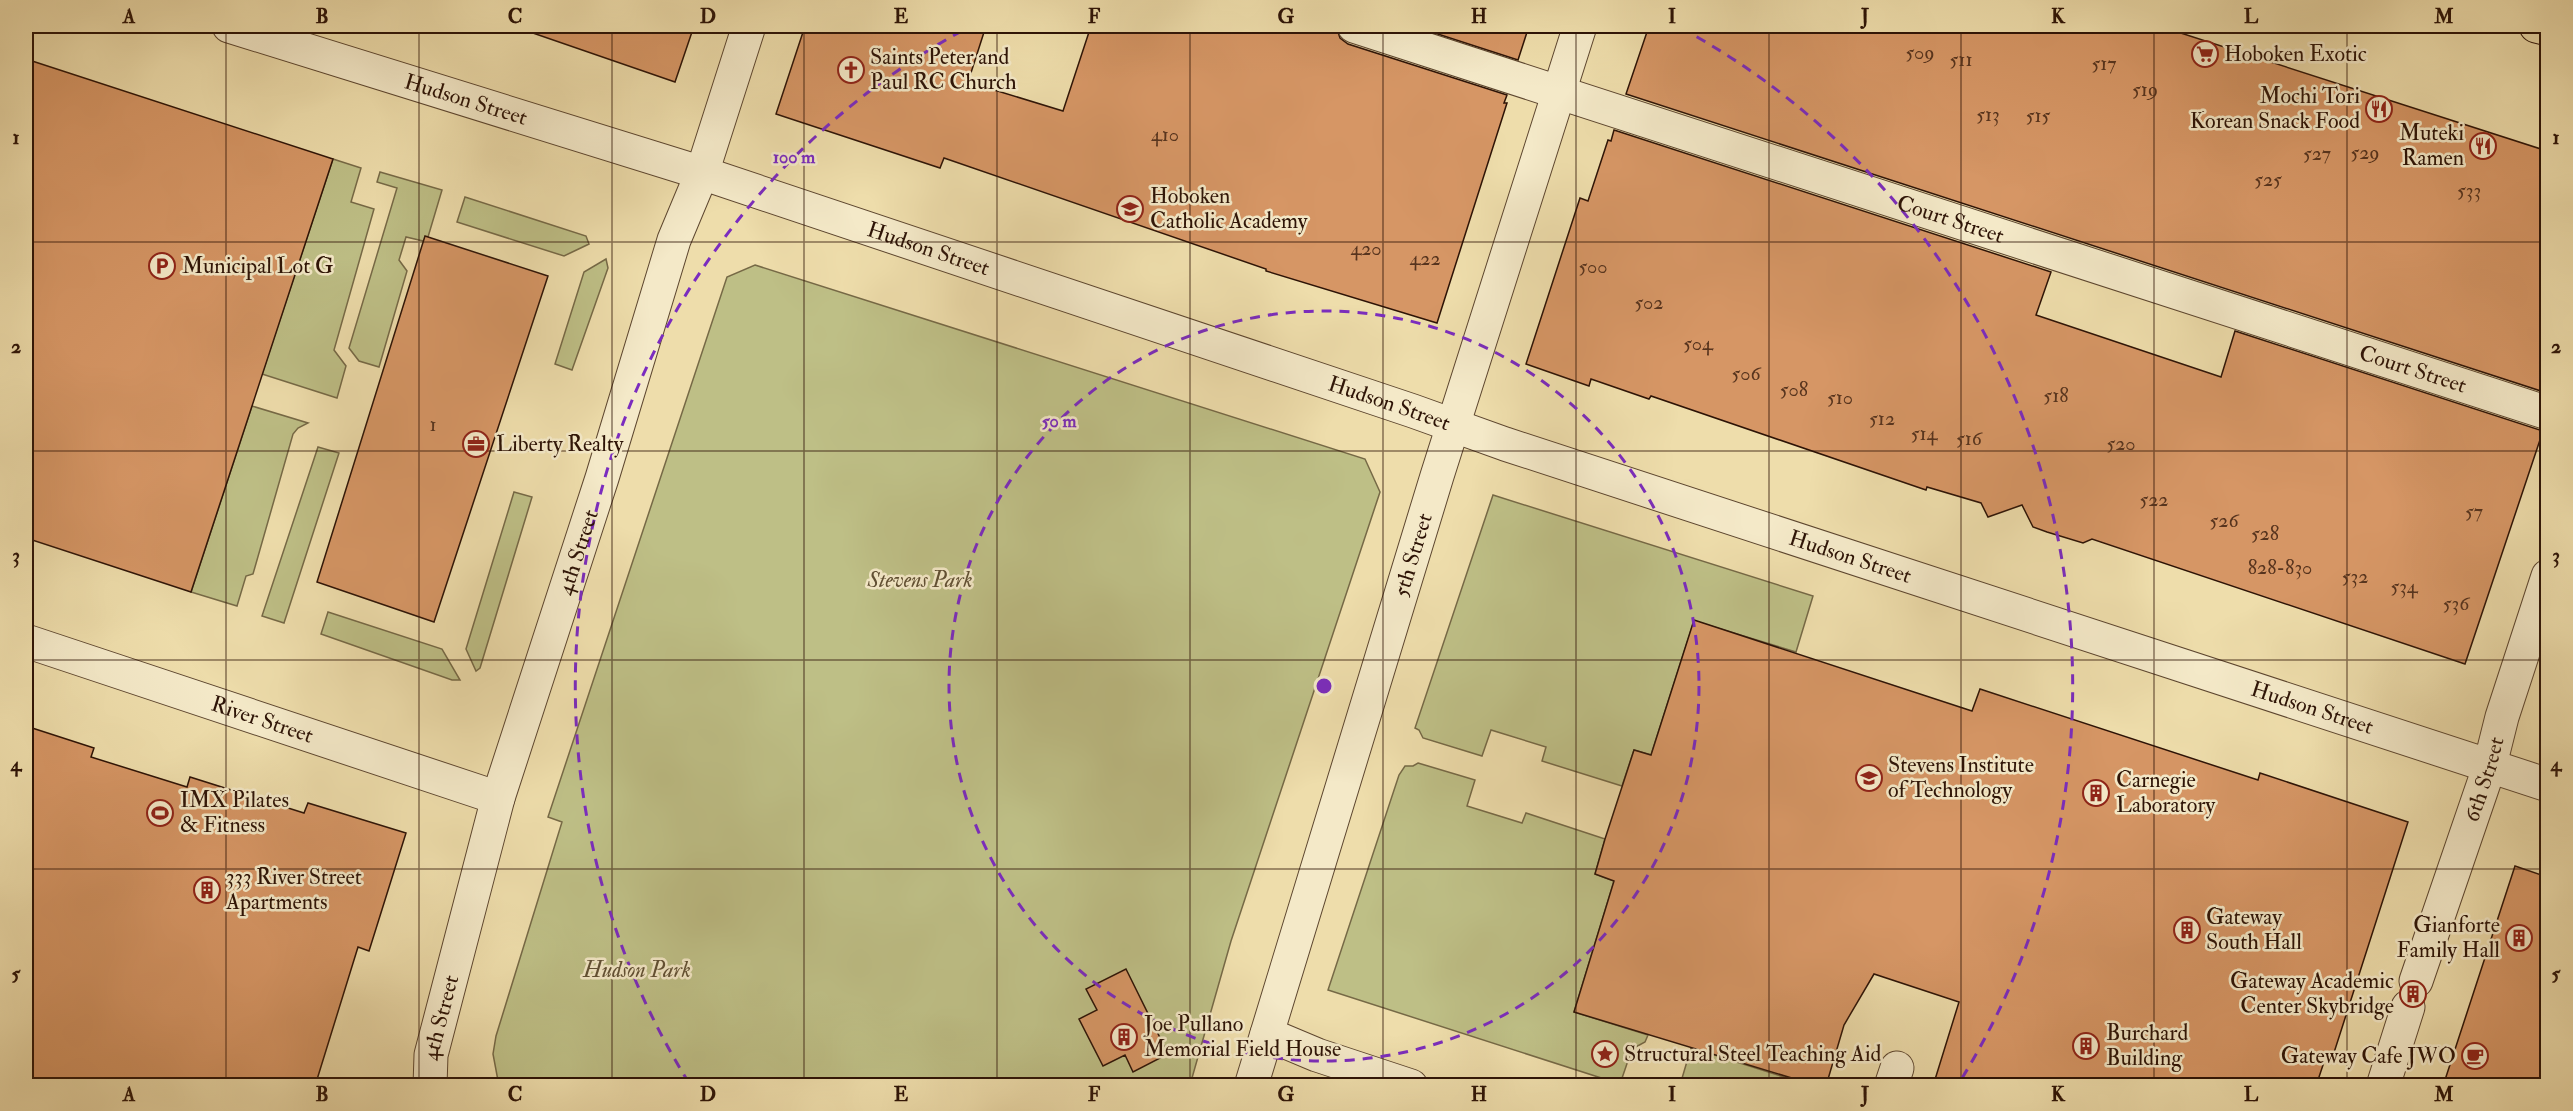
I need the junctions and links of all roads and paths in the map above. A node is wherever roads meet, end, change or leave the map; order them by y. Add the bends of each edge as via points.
1 (229, 26) edge
2 (749, 26) edge
3 (1354, 26) edge
4 (1580, 26) edge
5 (2536, 26) edge
6 (2547, 29) edge
7 (1559, 92) junction
8 (702, 173) junction
9 (2547, 413) edge
10 (1453, 426) junction
11 (2547, 576) edge
12 (26, 641) edge
13 (2490, 765) junction
14 (2547, 785) edge
15 (498, 798) junction
16 (1268, 1035) junction
17 (430, 1086) edge
18 (1251, 1086) edge
19 (1411, 1086) edge
20 (2383, 1086) edge

1 - 8 street, Hudson Street
2 - 8 street, 4th Street
3 - 7 street, Court Street
4 - 7 street, 5th Street
5 - 6 main road
7 - 9 street, Court Street
7 - 10 street, 5th Street
8 - 10 street, Hudson Street
8 - 15 street, 4th Street via 674,240
10 - 13 street, Hudson Street
10 - 16 street, 5th Street
11 - 13 street, 6th Street
12 - 15 street, River Street
13 - 14 street, Hudson Street
13 - 20 street, 6th Street
15 - 17 street, 4th Street via 431,1055
16 - 18 street, 5th Street
16 - 19 street

